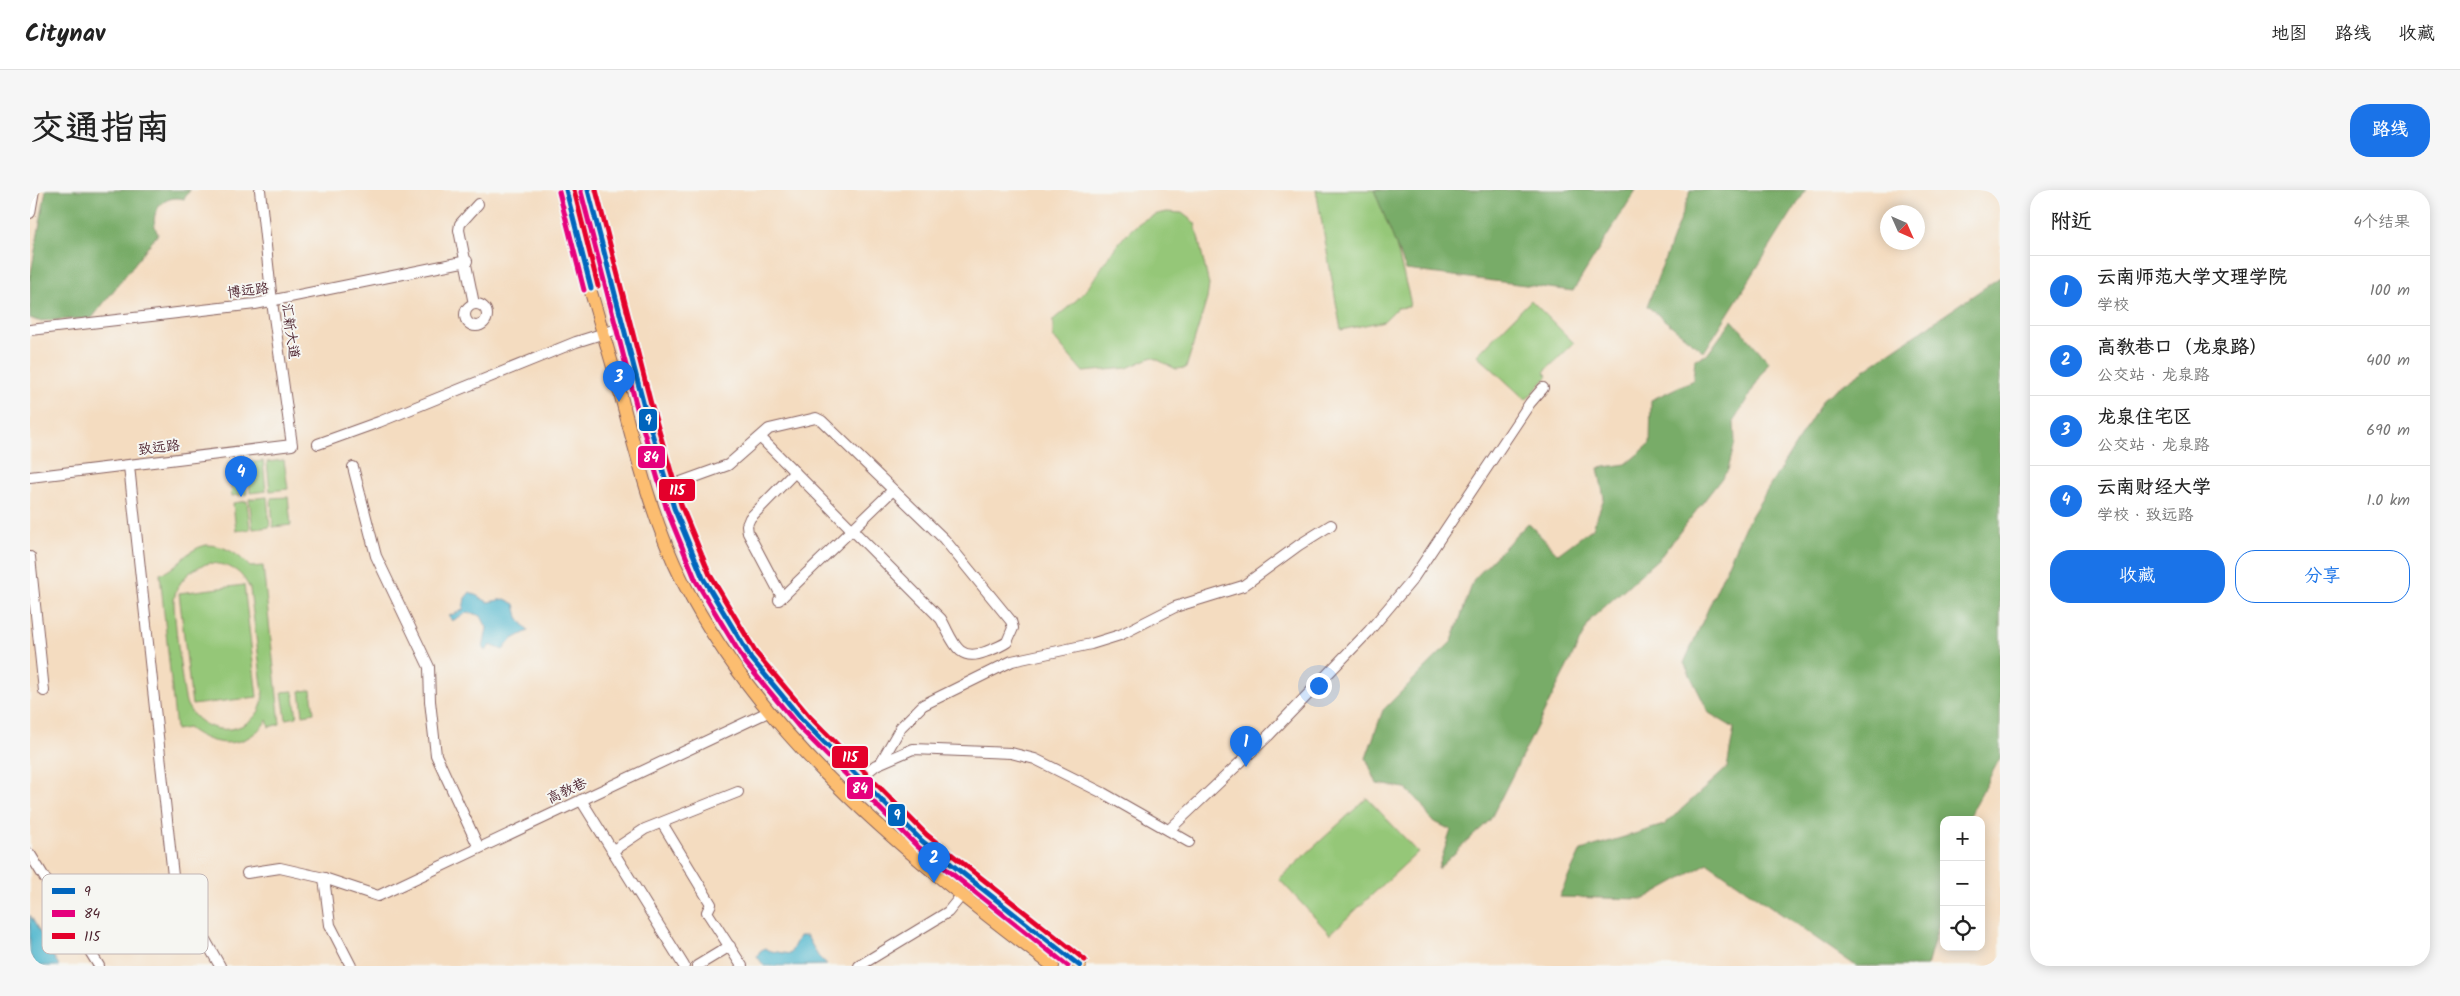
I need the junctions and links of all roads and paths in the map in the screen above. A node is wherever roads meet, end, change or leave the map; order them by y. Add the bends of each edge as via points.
1 (34, 190) edge
2 (260, 190) edge
3 (566, 190) edge
4 (588, 190) edge
5 (478, 204) dead end
6 (30, 213) edge
7 (467, 261) junction
8 (272, 302) junction
9 (474, 304) dead end
10 (624, 327) junction
11 (30, 330) edge
12 (603, 333) junction
13 (1543, 388) dead end
14 (760, 437) junction
15 (318, 444) dead end
16 (292, 445) joint
17 (129, 466) junction
18 (353, 467) dead end
19 (795, 472) junction
20 (30, 477) edge
21 (667, 487) junction
22 (892, 491) junction
23 (1332, 525) dead end
24 (852, 529) junction
25 (30, 557) edge
26 (44, 691) dead end
27 (768, 712) junction
28 (881, 762) junction
29 (860, 778) junction
30 (844, 791) junction
31 (738, 792) dead end
32 (581, 800) junction
33 (662, 823) junction
34 (1169, 830) junction
35 (1189, 842) dead end
36 (479, 848) junction
37 (612, 851) junction
38 (30, 854) edge
39 (247, 873) dead end
40 (42, 874) edge
41 (173, 874) edge
42 (324, 878) junction
43 (961, 896) junction
44 (208, 945) edge
45 (730, 946) junction
46 (92, 954) edge
47 (99, 966) edge
48 (220, 966) edge
49 (351, 966) edge
50 (684, 966) edge
51 (697, 966) edge
52 (742, 966) edge
53 (859, 966) edge
54 (1053, 966) edge
55 (1080, 966) edge

1 - 6 street
2 - 8 street, 汇新大道
3 - 12 main road
4 - 10 main road
5 - 7 street via 458,230
7 - 8 street, 博远路
7 - 9 street
8 - 11 street, 博远路
8 - 16 street, 汇新大道
10 - 12 street
10 - 21 main road
12 - 15 street
12 - 27 main road via 647,494 669,551 705,623
13 - 34 street via 1412,580 1369,631 1268,736
14 - 19 street
14 - 21 street via 721,469
14 - 22 street via 776,426 816,418 827,424
16 - 17 street, 致远路
17 - 20 street, 致远路
17 - 41 street
18 - 36 street via 376,556 429,667 436,755
19 - 24 street
19 - 24 street via 753,514 747,525 780,598
21 - 29 main road via 686,541 704,578 751,658 804,722
22 - 24 street
22 - 24 street via 944,540 1011,620 1013,628 1007,642 974,657 960,652 941,619
23 - 28 street via 1244,586 1175,607 1120,634 1091,644 1012,661 923,705 901,727
25 - 26 street
27 - 30 main road
27 - 32 street, 高教巷
28 - 29 street
28 - 34 street via 913,749 1012,753 1103,793
29 - 30 street
29 - 55 main road via 922,840
30 - 43 main road
31 - 33 street
32 - 36 street, 高教巷
32 - 37 street
33 - 37 street via 645,829
33 - 45 street via 711,904 708,912
34 - 35 street
36 - 42 street, 高教巷 via 378,896
37 - 50 street
38 - 40 street
39 - 42 street via 280,868
42 - 49 street via 330,925
43 - 53 street via 948,912
43 - 54 main road
44 - 48 street
45 - 51 street
45 - 52 street
46 - 47 street

